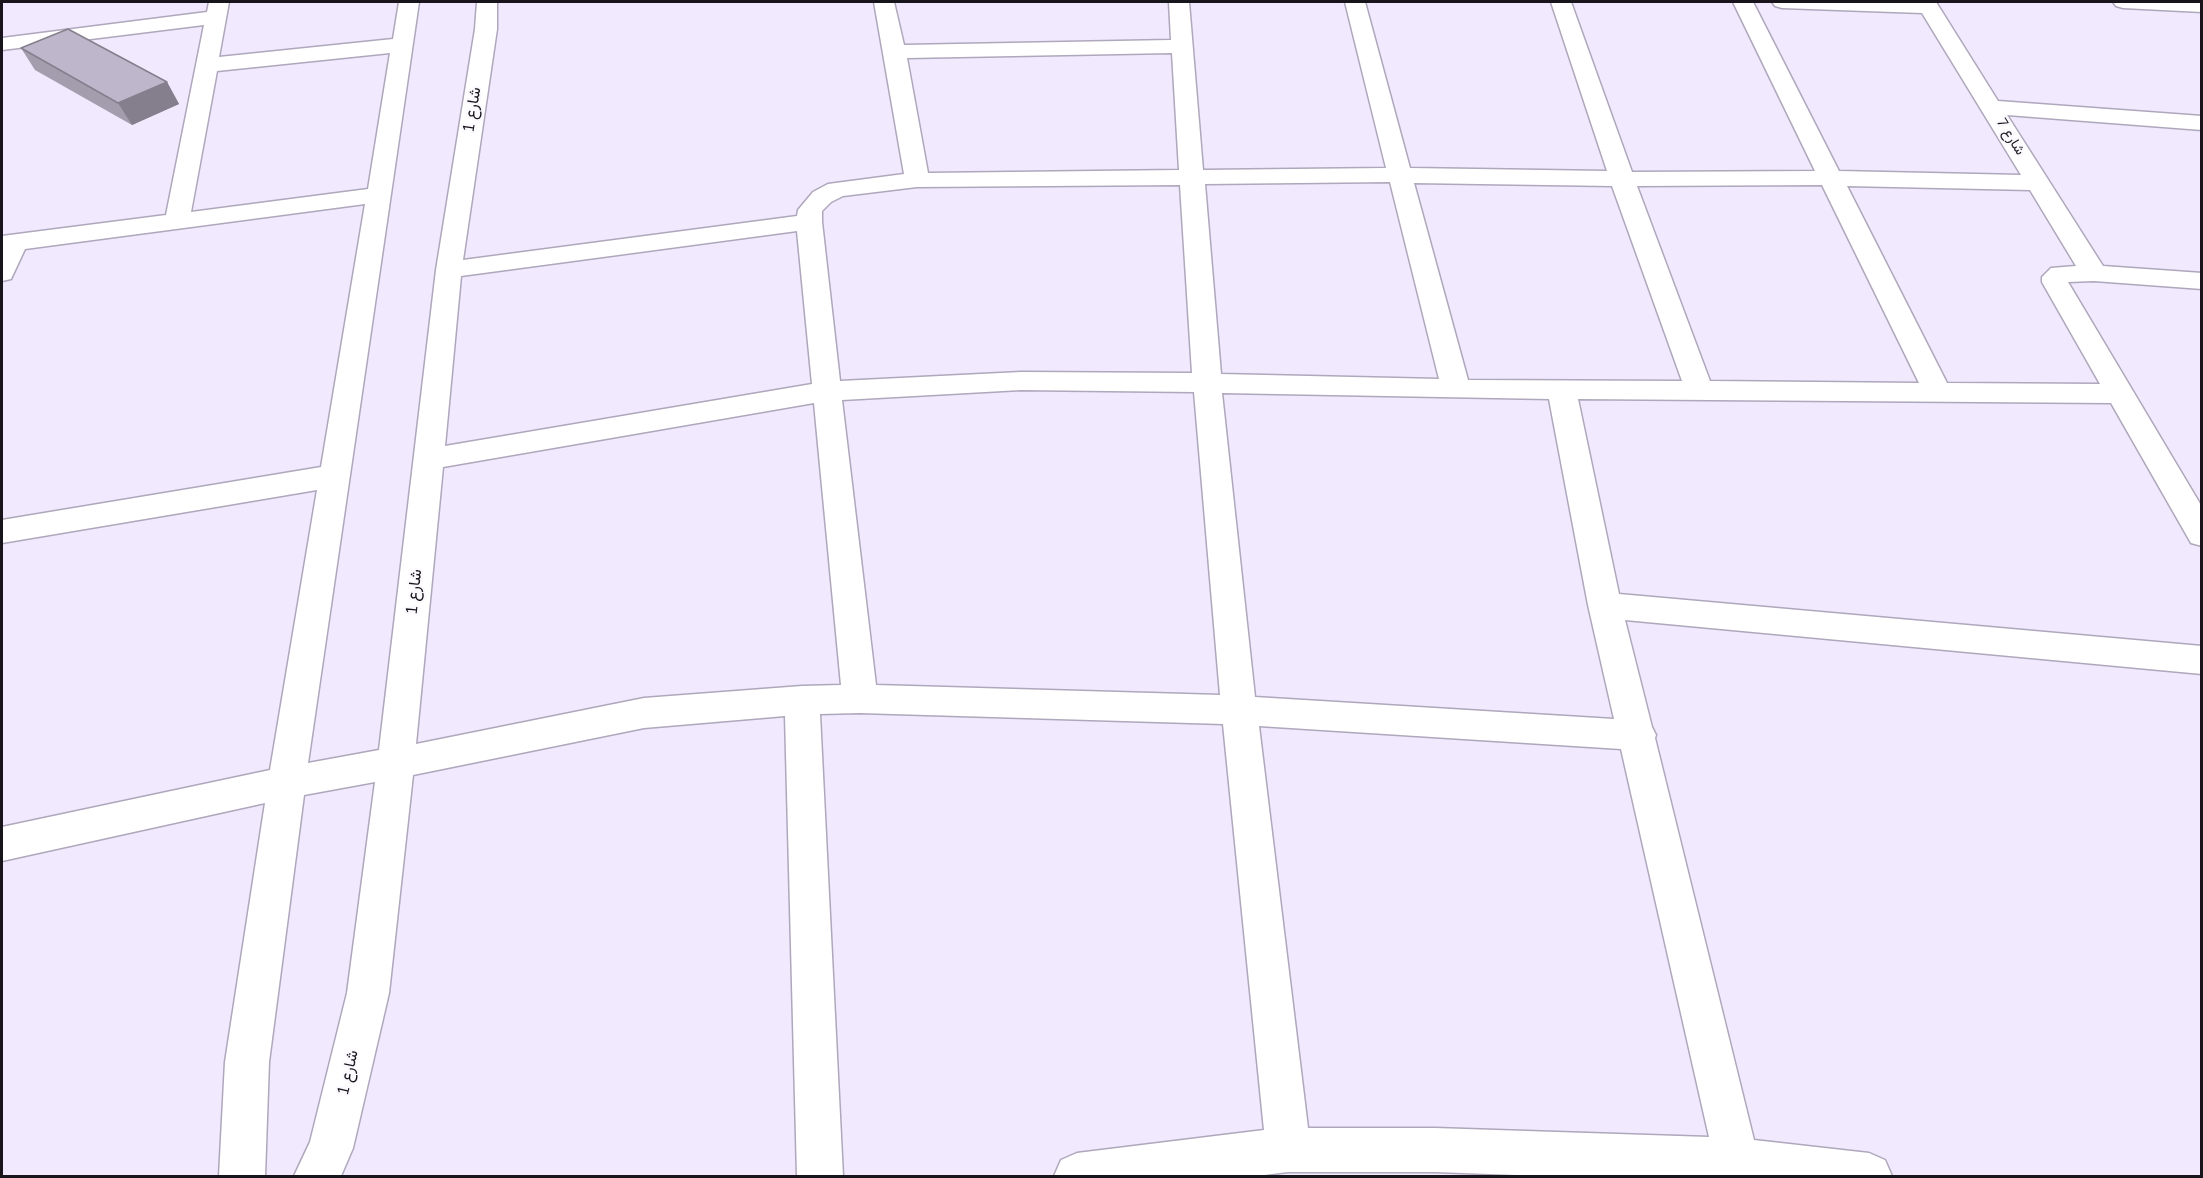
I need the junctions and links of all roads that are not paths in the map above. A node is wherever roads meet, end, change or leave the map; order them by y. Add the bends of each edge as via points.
1 (409, 2) edge
2 (487, 2) edge
3 (884, 2) edge
4 (1179, 2) edge
5 (1355, 2) edge
6 (1561, 2) edge
7 (1743, 2) edge
8 (1782, 2) edge
9 (2123, 2) edge
10 (1928, 4) edge
11 (2191, 4) edge
12 (217, 9) edge
13 (2202, 23) edge
14 (2, 44) edge
15 (401, 45) junction
16 (1182, 46) junction
17 (896, 52) junction
18 (207, 65) junction
19 (1992, 107) junction
20 (2202, 123) edge
21 (1400, 175) junction
22 (1192, 177) junction
23 (1830, 178) junction
24 (1622, 179) junction
25 (917, 180) junction
26 (2039, 183) junction
27 (378, 195) junction
28 (177, 221) junction
29 (809, 222) junction
30 (8, 243) edge
31 (449, 270) junction
32 (2, 273) edge
33 (2094, 273) junction
34 (2202, 281) edge
35 (1207, 383) junction
36 (1456, 389) junction
37 (1561, 390) junction
38 (1699, 390) junction
39 (827, 391) junction
40 (1938, 393) junction
41 (2121, 394) junction
42 (429, 459) junction
43 (334, 476) junction
44 (2, 532) edge
45 (2202, 535) edge
46 (1605, 605) junction
47 (2202, 660) edge
48 (860, 699) junction
49 (802, 700) junction
50 (1239, 710) junction
51 (1638, 735) junction
52 (396, 763) junction
53 (287, 782) junction
54 (2, 844) edge
55 (1288, 1150) junction
56 (1737, 1161) junction
57 (243, 1176) edge
58 (317, 1176) edge
59 (820, 1176) edge
60 (1077, 1176) edge
61 (1869, 1176) edge

1 - 15 street
2 - 31 street, شارع 1
3 - 17 street
4 - 16 street
5 - 21 street
6 - 24 street
7 - 23 street
8 - 10 street
9 - 11 street
10 - 19 street, شارع 7
11 - 13 street
12 - 14 street
12 - 18 street
15 - 18 street
15 - 27 street
16 - 17 street
16 - 22 street
17 - 25 street
18 - 28 street
19 - 20 street
19 - 26 street, شارع 7
21 - 22 street
21 - 24 street
21 - 36 street
22 - 25 street
22 - 35 street
23 - 24 street
23 - 26 street
23 - 40 street
24 - 38 street
25 - 29 street via 837,189 810,210
26 - 33 street, شارع 7
27 - 28 street
27 - 43 street
28 - 30 street
29 - 31 street
29 - 39 street
30 - 32 street
31 - 42 street, شارع 1
33 - 34 street
33 - 41 street via 2060,274 2055,282
35 - 36 street
35 - 39 street via 1021,381
35 - 50 street
36 - 37 street
37 - 38 street
37 - 46 street
38 - 40 street
39 - 42 street
39 - 48 street
40 - 41 street
41 - 45 street
42 - 52 street, شارع 1
43 - 44 street
43 - 53 street
46 - 47 street
46 - 51 street
48 - 49 street
48 - 50 street
49 - 52 street via 644,713
49 - 59 street
50 - 51 street
50 - 55 street
51 - 56 street
52 - 53 street
52 - 58 street, شارع 1 via 368,993 332,1148
53 - 54 street
53 - 57 street via 247,1062
55 - 56 street via 1435,1150
55 - 60 street
56 - 61 street

